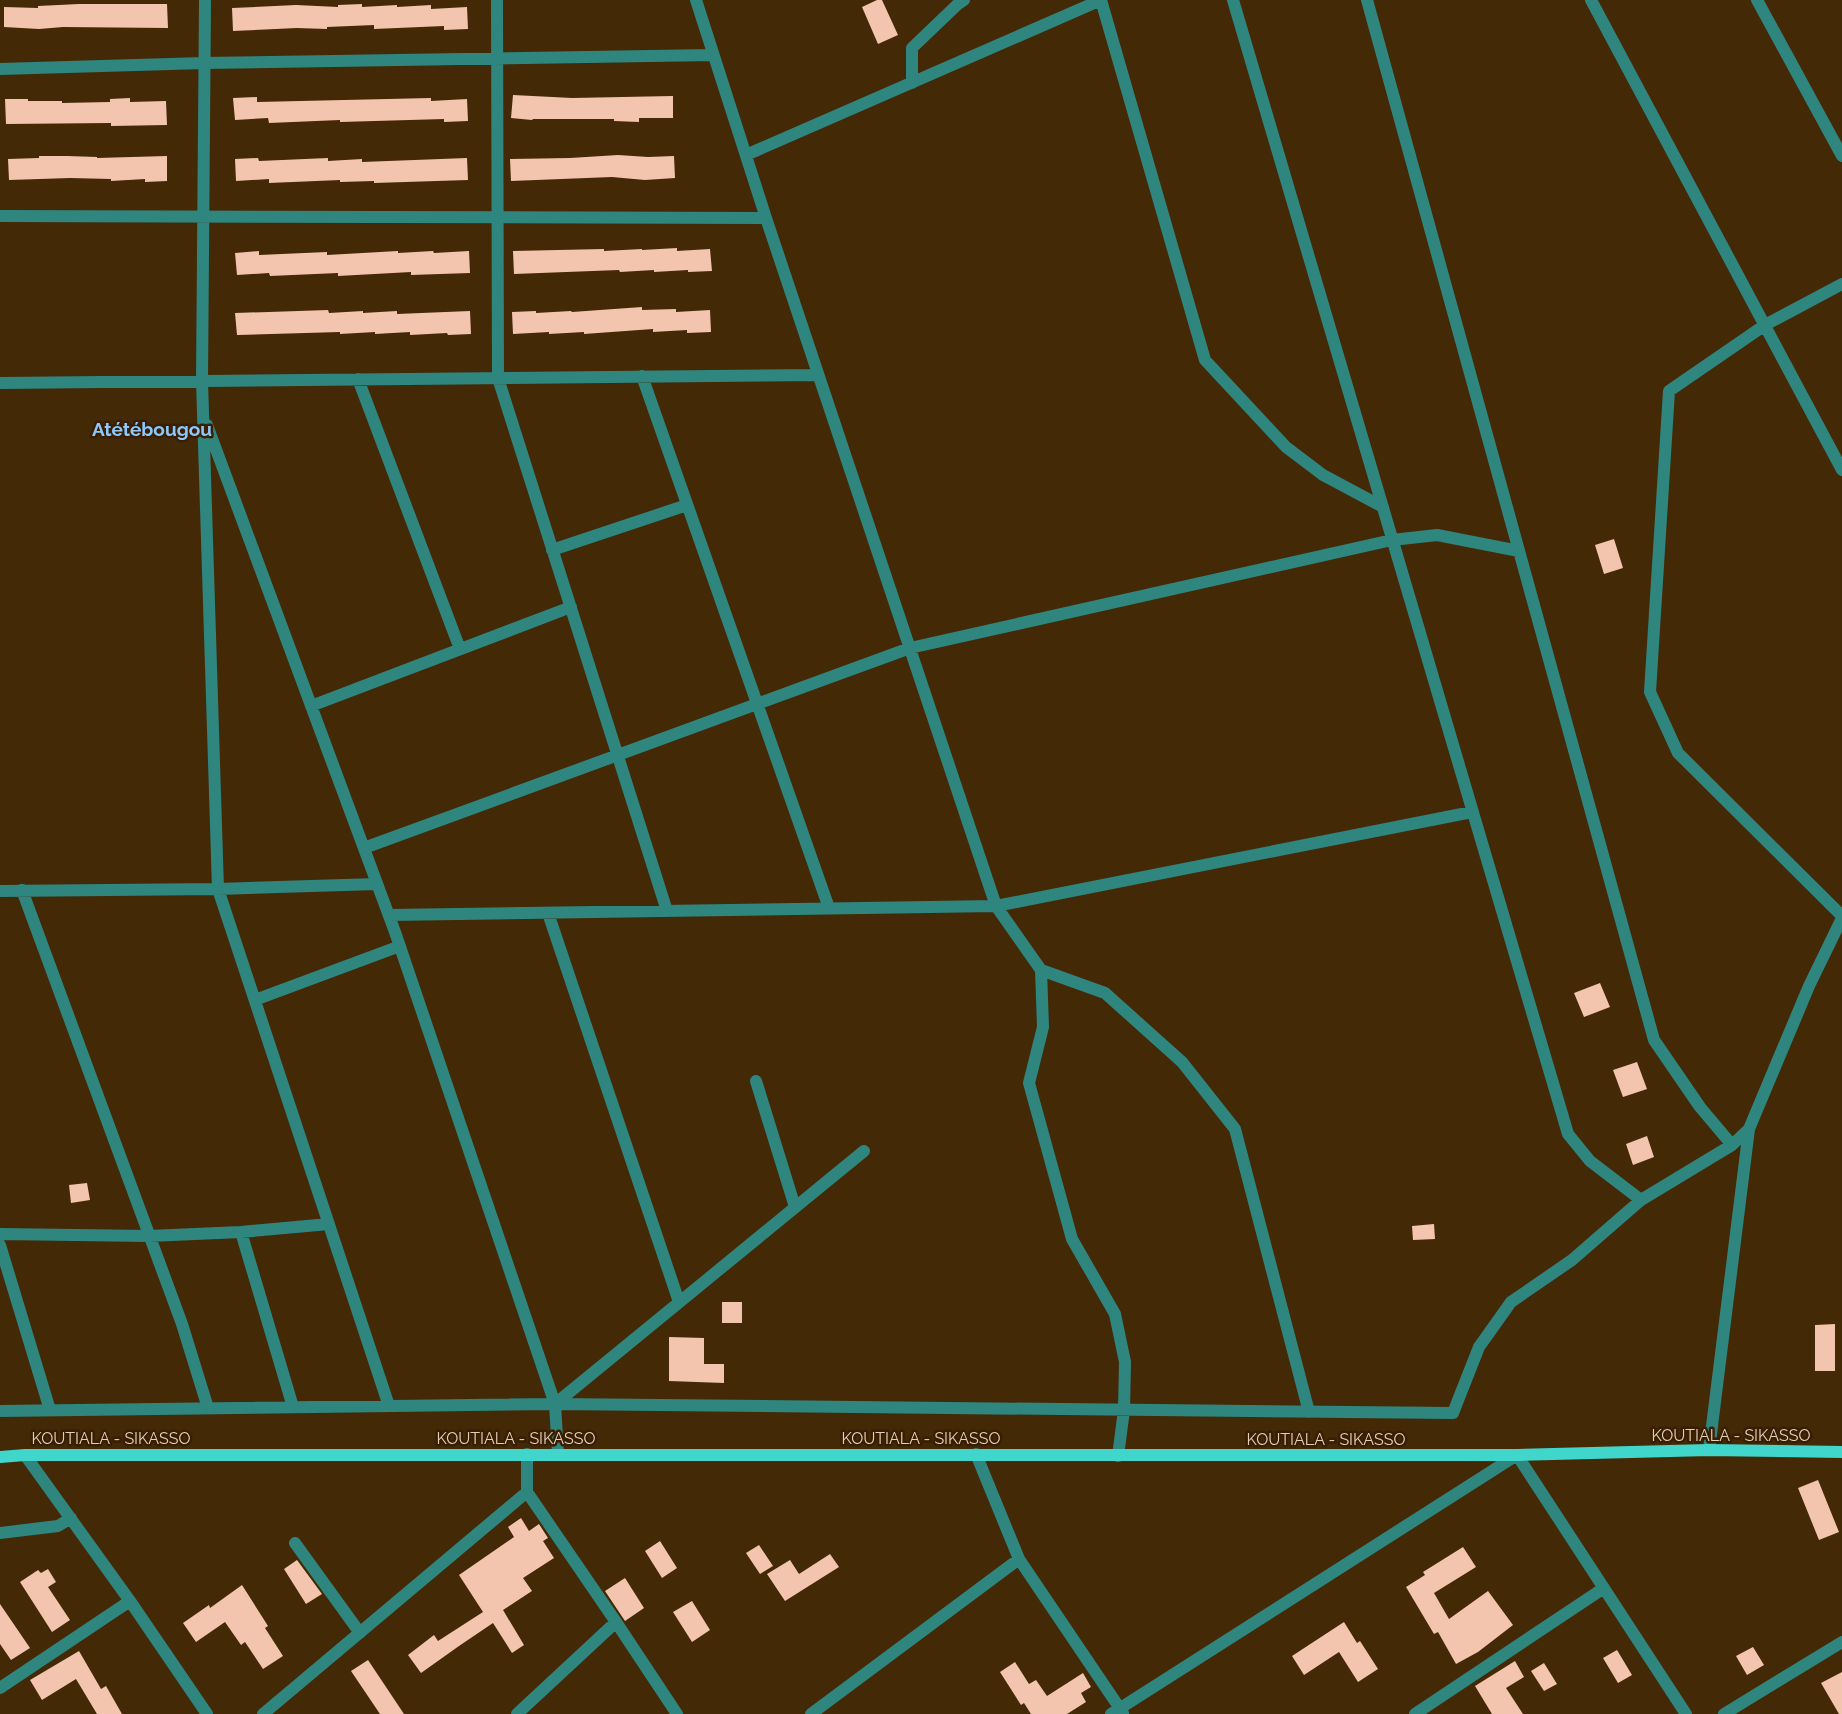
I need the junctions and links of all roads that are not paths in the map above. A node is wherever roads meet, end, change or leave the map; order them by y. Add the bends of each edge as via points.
1 (205, 0) edge
2 (497, 0) edge
3 (696, 0) edge
4 (964, 0) edge
5 (1101, 0) edge
6 (1233, 0) edge
7 (1368, 0) edge
8 (1591, 0) edge
9 (1757, 0) edge
10 (713, 55) junction
11 (497, 58) junction
12 (204, 63) junction
13 (0, 69) edge
14 (912, 83) junction
15 (746, 155) junction
16 (1842, 156) edge
17 (0, 216) edge
18 (203, 216) junction
19 (497, 217) junction
20 (766, 218) junction
21 (1842, 284) edge
22 (1765, 325) junction
23 (818, 375) junction
24 (642, 376) junction
25 (498, 378) junction
26 (358, 379) junction
27 (202, 381) junction
28 (0, 384) edge
29 (203, 415) junction
30 (1842, 470) edge
31 (687, 506) junction
32 (1382, 507) junction
33 (1392, 540) junction
34 (552, 550) junction
35 (1519, 551) junction
36 (570, 607) junction
37 (910, 648) junction
38 (460, 649) junction
39 (757, 704) junction
40 (311, 706) junction
41 (618, 755) junction
42 (1472, 812) junction
43 (364, 848) junction
44 (377, 884) junction
45 (218, 889) junction
46 (22, 890) junction
47 (0, 891) edge
48 (996, 906) junction
49 (829, 908) junction
50 (667, 911) junction
51 (548, 912) junction
52 (389, 915) junction
53 (1842, 917) edge
54 (400, 946) junction
55 (1041, 970) junction
56 (254, 1000) junction
57 (756, 1081) dead end
58 (1749, 1128) junction
59 (1732, 1145) junction
60 (864, 1151) dead end
61 (1641, 1200) junction
62 (795, 1207) junction
63 (329, 1224) junction
64 (241, 1232) junction
65 (0, 1234) edge
66 (149, 1236) junction
67 (0, 1245) edge
68 (679, 1302) junction
69 (555, 1404) junction
70 (389, 1406) junction
71 (292, 1407) junction
72 (208, 1408) junction
73 (50, 1410) junction
74 (1124, 1410) junction
75 (0, 1411) edge
76 (1310, 1412) junction
77 (1708, 1450) junction
78 (1842, 1452) edge
79 (528, 1454) junction
80 (558, 1454) junction
81 (976, 1454) junction
82 (25, 1455) junction
83 (1517, 1455) junction
84 (0, 1456) edge
85 (1118, 1456) junction
86 (527, 1492) junction
87 (70, 1518) junction
88 (0, 1533) edge
89 (295, 1543) dead end
90 (1019, 1560) junction
91 (1604, 1588) junction
92 (130, 1601) junction
93 (616, 1622) junction
94 (360, 1633) junction
95 (1842, 1642) edge
96 (0, 1688) edge
97 (1118, 1712) edge
98 (206, 1714) edge
99 (263, 1714) edge
100 (517, 1714) edge
101 (677, 1714) edge
102 (811, 1714) edge
103 (1415, 1714) edge
104 (1686, 1714) edge
105 (1724, 1714) edge

1 - 12 street
2 - 11 street
3 - 10 street
4 - 14 street via 912,48
5 - 14 street
5 - 32 street via 1205,360 1286,447 1322,475
6 - 32 street
7 - 35 street
8 - 22 street
9 - 16 street
10 - 11 street
10 - 15 street
11 - 12 street
11 - 19 street
12 - 13 street
12 - 18 street
14 - 15 street
15 - 20 street
17 - 18 street
18 - 19 street
18 - 27 street
19 - 20 street
19 - 25 street
20 - 23 street
21 - 22 street
22 - 30 street
22 - 53 street via 1669,391 1650,692 1678,753
23 - 24 street
23 - 37 street
24 - 25 street
24 - 31 street
25 - 26 street
25 - 34 street
26 - 27 street
26 - 38 street
27 - 28 street
27 - 29 street
29 - 40 street
29 - 45 street
31 - 34 street
31 - 39 street
32 - 33 street
33 - 35 street via 1437,535
33 - 37 street
33 - 42 street
34 - 36 street
35 - 59 street via 1654,1040 1700,1107
36 - 38 street
36 - 41 street
37 - 39 street
37 - 48 street
38 - 40 street
39 - 41 street
39 - 49 street
40 - 43 street
41 - 43 street
41 - 50 street
42 - 48 street
42 - 61 street via 1568,1134 1590,1161
43 - 44 street
44 - 45 street
44 - 52 street
45 - 46 street
45 - 56 street
46 - 47 street
46 - 66 street
48 - 49 street
48 - 55 street
49 - 50 street
50 - 51 street
51 - 52 street
51 - 68 street
52 - 54 street
53 - 58 street
54 - 56 street
54 - 69 street
55 - 74 street via 1043,1026 1029,1083 1072,1239 1115,1314 1125,1362
55 - 76 street via 1104,993 1182,1062 1235,1129
56 - 63 street
57 - 62 street
58 - 59 street
58 - 77 street
59 - 61 street
60 - 62 street
61 - 76 street via 1572,1260 1511,1302 1479,1347 1453,1413
62 - 68 street
63 - 64 street
63 - 70 street
64 - 66 street
64 - 71 street
65 - 66 street
66 - 72 street via 182,1324
67 - 73 street
68 - 69 street
69 - 70 street
69 - 74 street
69 - 80 street
70 - 71 street
71 - 72 street
72 - 73 street
73 - 75 street
74 - 76 street
74 - 85 street
77 - 78 main road, KOUTIALA - SIKASSO
77 - 83 main road, KOUTIALA - SIKASSO
79 - 80 main road, KOUTIALA - SIKASSO
79 - 82 main road, KOUTIALA - SIKASSO
79 - 86 street
80 - 81 main road, KOUTIALA - SIKASSO
81 - 85 main road, KOUTIALA - SIKASSO
81 - 90 street
82 - 84 main road, KOUTIALA - SIKASSO
82 - 87 street
83 - 85 main road, KOUTIALA - SIKASSO
83 - 91 street
83 - 97 street
86 - 93 street
86 - 94 street
87 - 88 street via 58,1526
87 - 92 street
89 - 94 street
90 - 97 street
90 - 102 street
91 - 103 street
91 - 104 street
92 - 96 street
92 - 98 street
93 - 100 street
93 - 101 street
94 - 99 street
95 - 105 street

